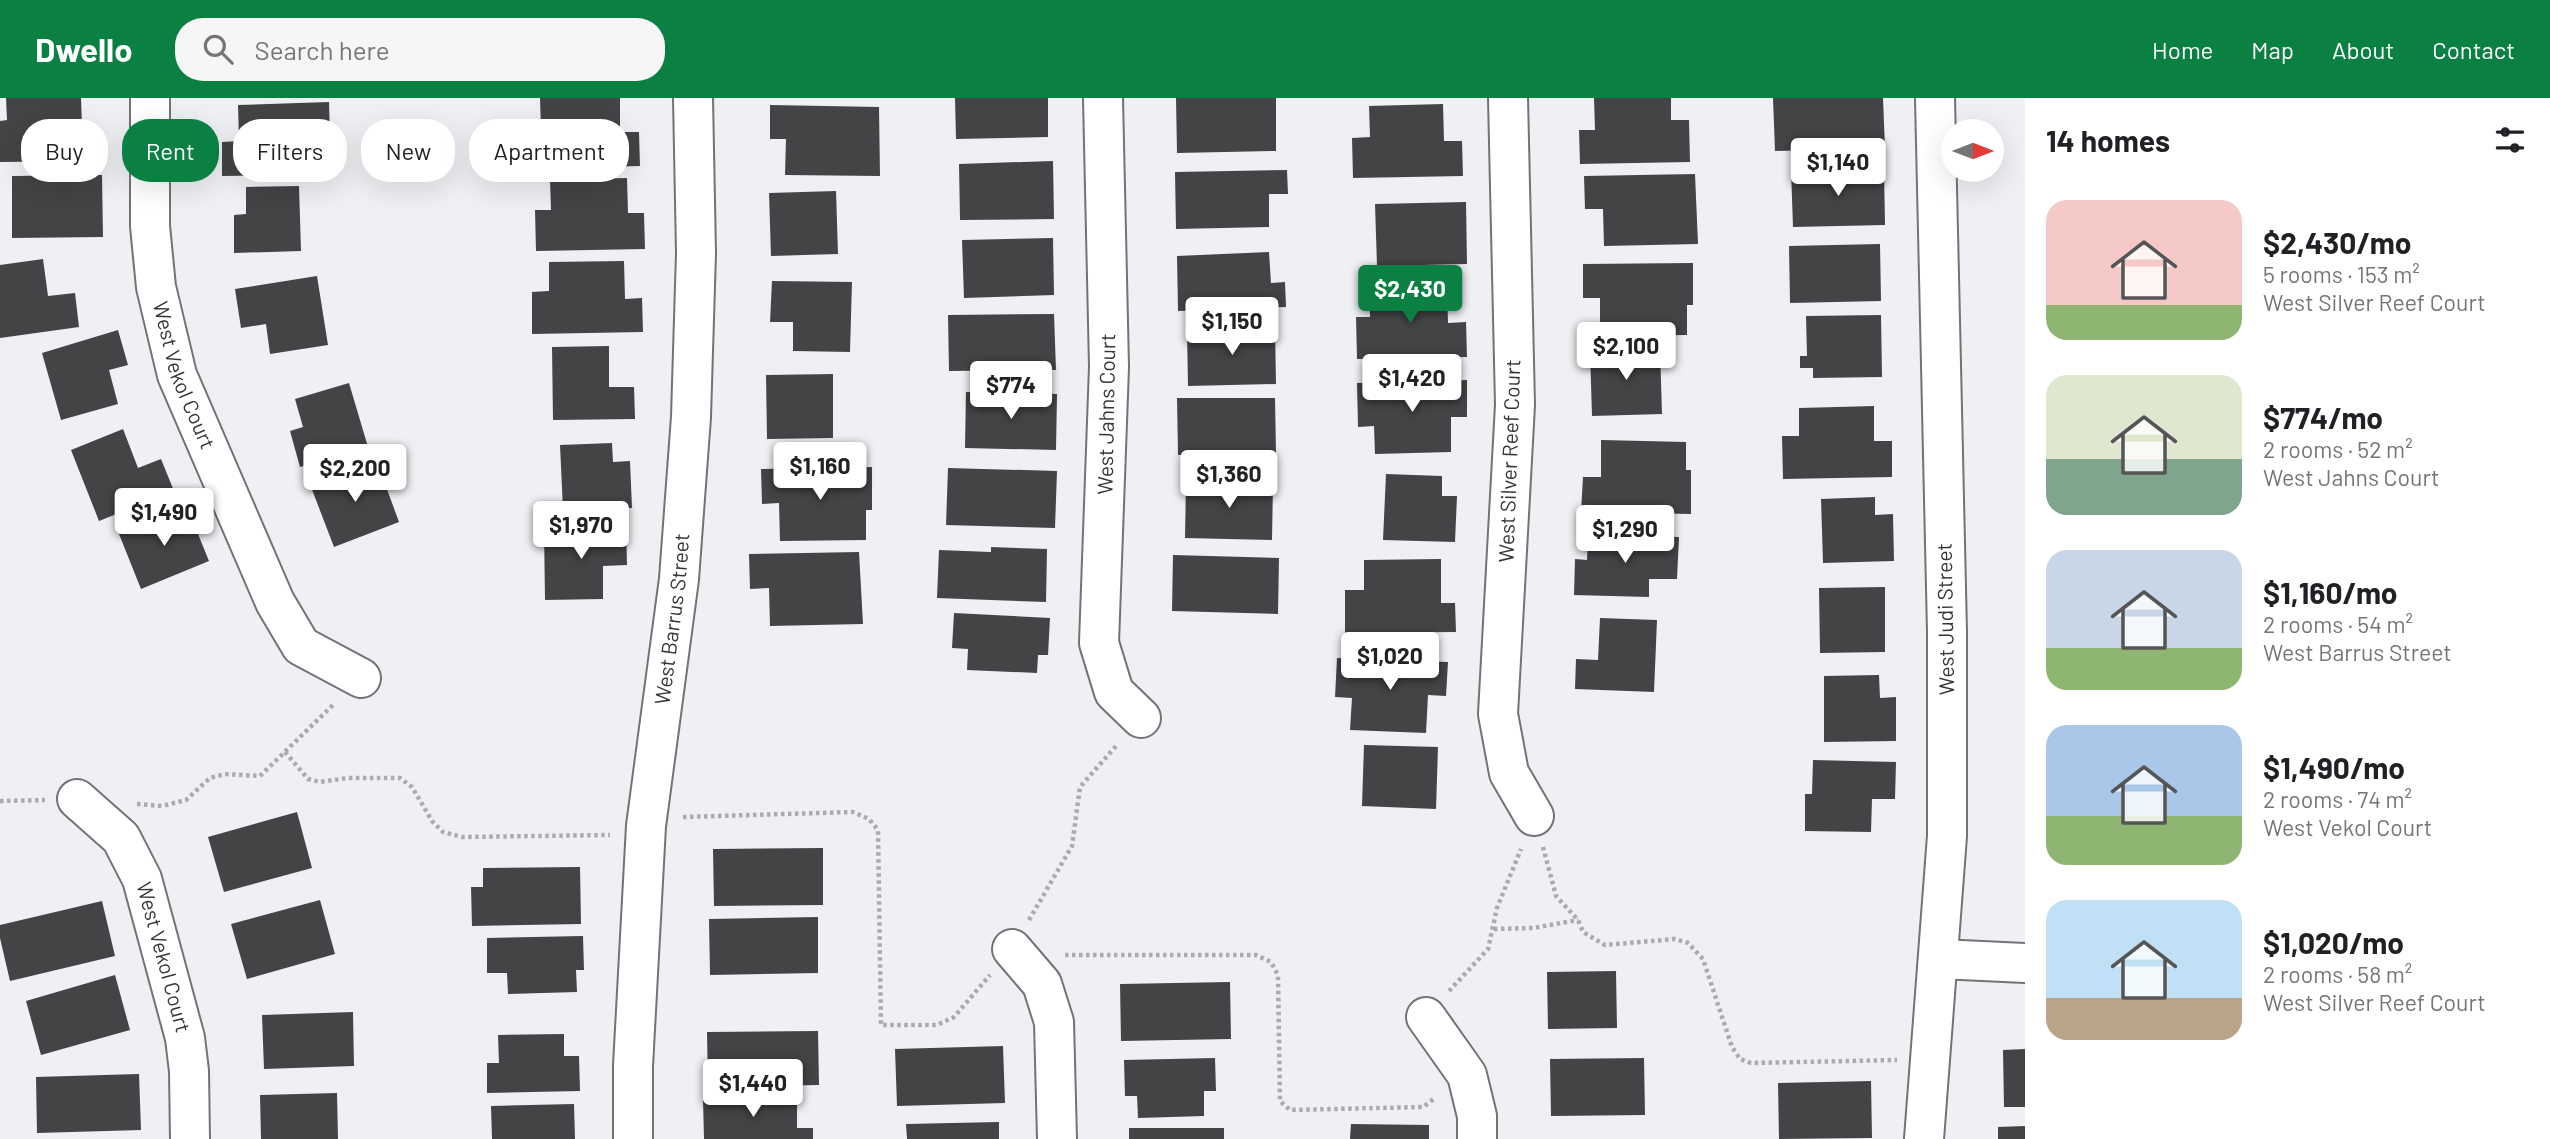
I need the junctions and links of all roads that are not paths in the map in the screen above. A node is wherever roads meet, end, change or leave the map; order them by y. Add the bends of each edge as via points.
1 (150, 98) edge
2 (693, 98) edge
3 (1103, 98) edge
4 (1508, 98) edge
5 (1935, 98) edge
6 (361, 678) road end
7 (1141, 718) road end
8 (77, 799) road end
9 (1534, 816) road end
10 (1012, 949) road end
11 (1940, 959) junction
12 (2025, 963) edge
13 (1426, 1017) road end
14 (190, 1139) edge
15 (634, 1139) edge
16 (1057, 1139) edge
17 (1477, 1139) edge
18 (1924, 1139) edge

1 - 6 street, West Vekol Court via 150,226 156,287 177,375 269,590 301,646
2 - 15 street, West Barrus Street via 696,253 691,416 679,579 646,826 633,1066
3 - 7 street, West Jahns Court via 1109,367 1100,643 1114,692
4 - 9 street, West Silver Reef Court via 1515,405 1498,713 1508,773
5 - 11 street, West Judi Street via 1947,632 1947,836
8 - 14 street, West Vekol Court via 121,838 142,879 185,1038
10 - 16 street via 1042,984 1055,1022
11 - 12 street
11 - 18 street, West Judi Street
13 - 17 street via 1467,1075 1477,1115

